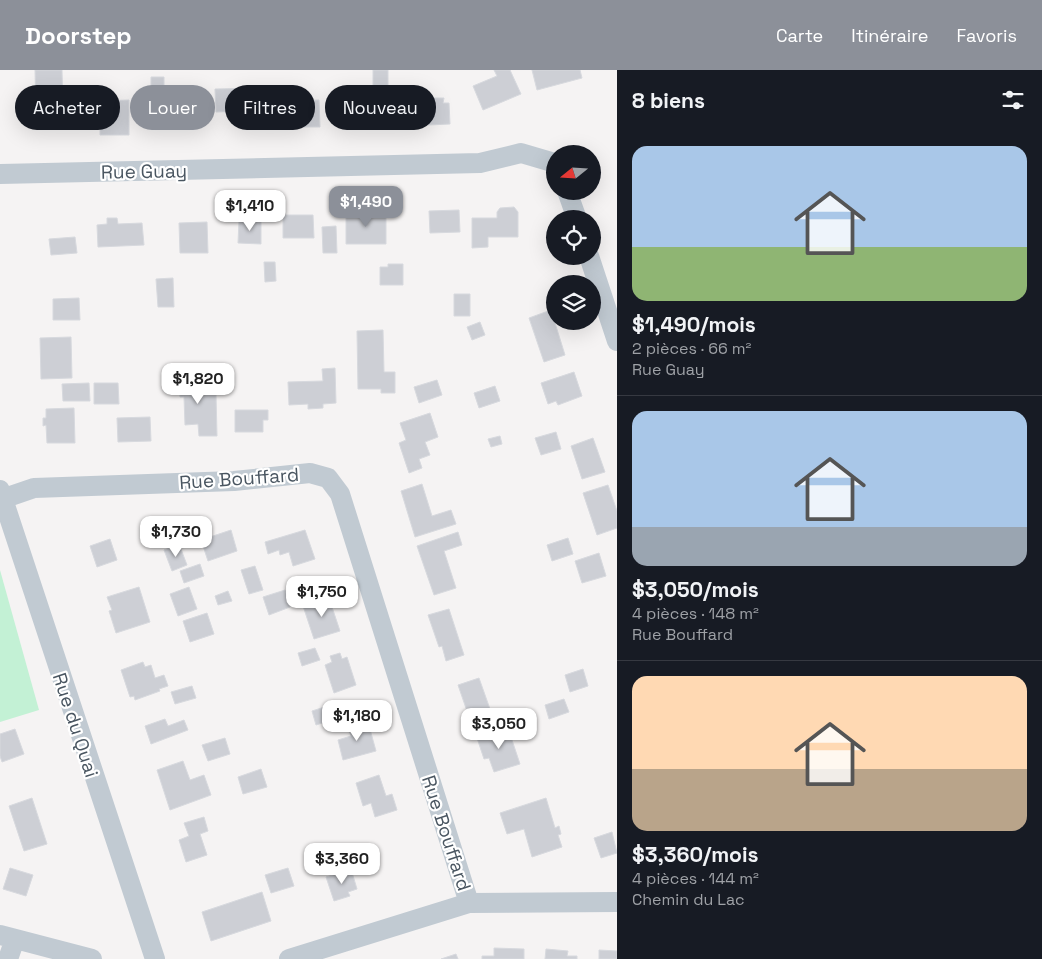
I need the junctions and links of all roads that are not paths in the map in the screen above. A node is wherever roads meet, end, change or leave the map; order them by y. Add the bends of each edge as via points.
1 (546, 160) edge
2 (0, 174) edge
3 (592, 265) edge
4 (617, 341) edge
5 (1, 494) edge
6 (617, 902) edge
7 (470, 903) junction
8 (7, 937) edge
9 (8, 959) edge
10 (92, 959) edge
11 (155, 959) edge
12 (289, 959) edge

1 - 2 street, Rue Guay via 522,153 480,163
3 - 4 street
5 - 7 street, Rue Bouffard via 34,488 234,481 310,473 328,478 340,494
5 - 11 street, Rue du Quai
6 - 7 street
7 - 12 street
8 - 9 street
8 - 10 street

